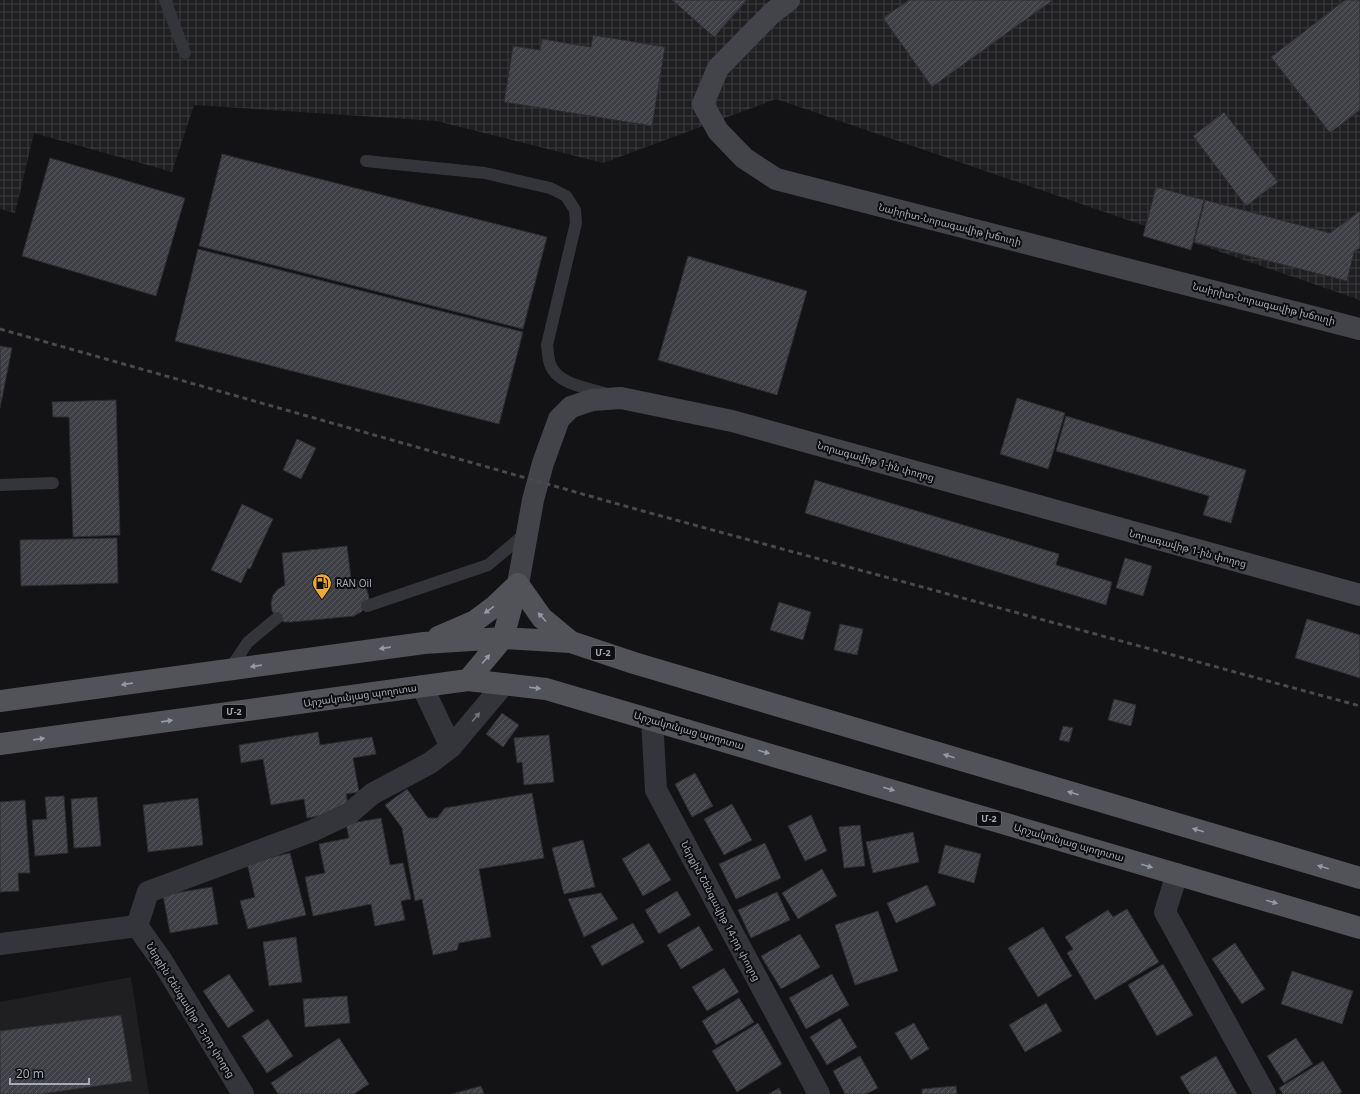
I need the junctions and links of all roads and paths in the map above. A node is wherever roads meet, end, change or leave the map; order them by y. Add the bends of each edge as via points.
1 (165, 0) edge
2 (789, 0) edge
3 (184, 53) dead end
4 (366, 160) dead end
5 (1360, 329) edge
6 (621, 398) junction
7 (53, 483) dead end
8 (0, 485) edge
9 (527, 532) junction
10 (518, 584) junction
11 (1360, 595) edge
12 (367, 606) dead end
13 (277, 618) dead end
14 (504, 638) junction
15 (571, 642) junction
16 (424, 643) junction
17 (229, 670) junction
18 (468, 680) junction
19 (504, 684) junction
20 (422, 686) junction
21 (0, 701) edge
22 (652, 720) junction
23 (0, 744) edge
24 (451, 747) junction
25 (1176, 874) junction
26 (1360, 878) edge
27 (137, 926) junction
28 (1360, 928) edge
29 (0, 944) edge
30 (243, 1094) edge
31 (819, 1094) edge
32 (1265, 1094) edge

1 - 3 lane
2 - 5 main road, Նաիրիտ-Նորագավիթ խճուղի via 772,13 718,68 703,104 718,130 744,158 776,179
4 - 6 lane via 485,173 550,188 566,196 575,210 576,223 547,346 550,365 557,375 568,382
6 - 9 main road, Նորագավիթ 1-ին փողոց via 592,400 571,407 559,419 543,463
6 - 11 main road, Նորագավիթ 1-ին փողոց via 732,421
7 - 8 lane
9 - 10 main road, Նորագավիթ 1-ին փողոց
9 - 12 lane via 488,565
10 - 14 main road
15 -> 10 main road via 542,618
10 -> 16 main road via 475,621
13 - 17 lane via 248,642
14 - 15 main road, Մ-2
14 - 16 main road, Մ-2
18 -> 14 main road
26 -> 15 main road, Մ-2 via 634,664
16 -> 17 main road, Մ-2
17 -> 21 main road, Մ-2
18 - 19 main road, Արշակունյաց պողոտա / Մ-2
18 - 20 main road, Արշակունյաց պողոտա / Մ-2
19 -> 22 main road, Արշակունյաց պողոտա / Մ-2 via 546,690
24 -> 19 street
23 -> 20 main road, Արշակունյաց պողոտա / Մ-2
20 - 24 street
22 -> 25 main road, Արշակունյաց պողոտա / Մ-2
22 - 31 street, Ներքին Շենգավիթ 14-րդ փողոց via 656,790
24 - 27 street via 430,763 372,794 350,813 312,832 148,892
25 -> 28 main road, Արշակունյաց պողոտա / Մ-2
25 - 32 street via 1166,912
27 - 29 street
27 - 30 street, Ներքին Շենգավիթ 13-րդ փողոց via 162,960

